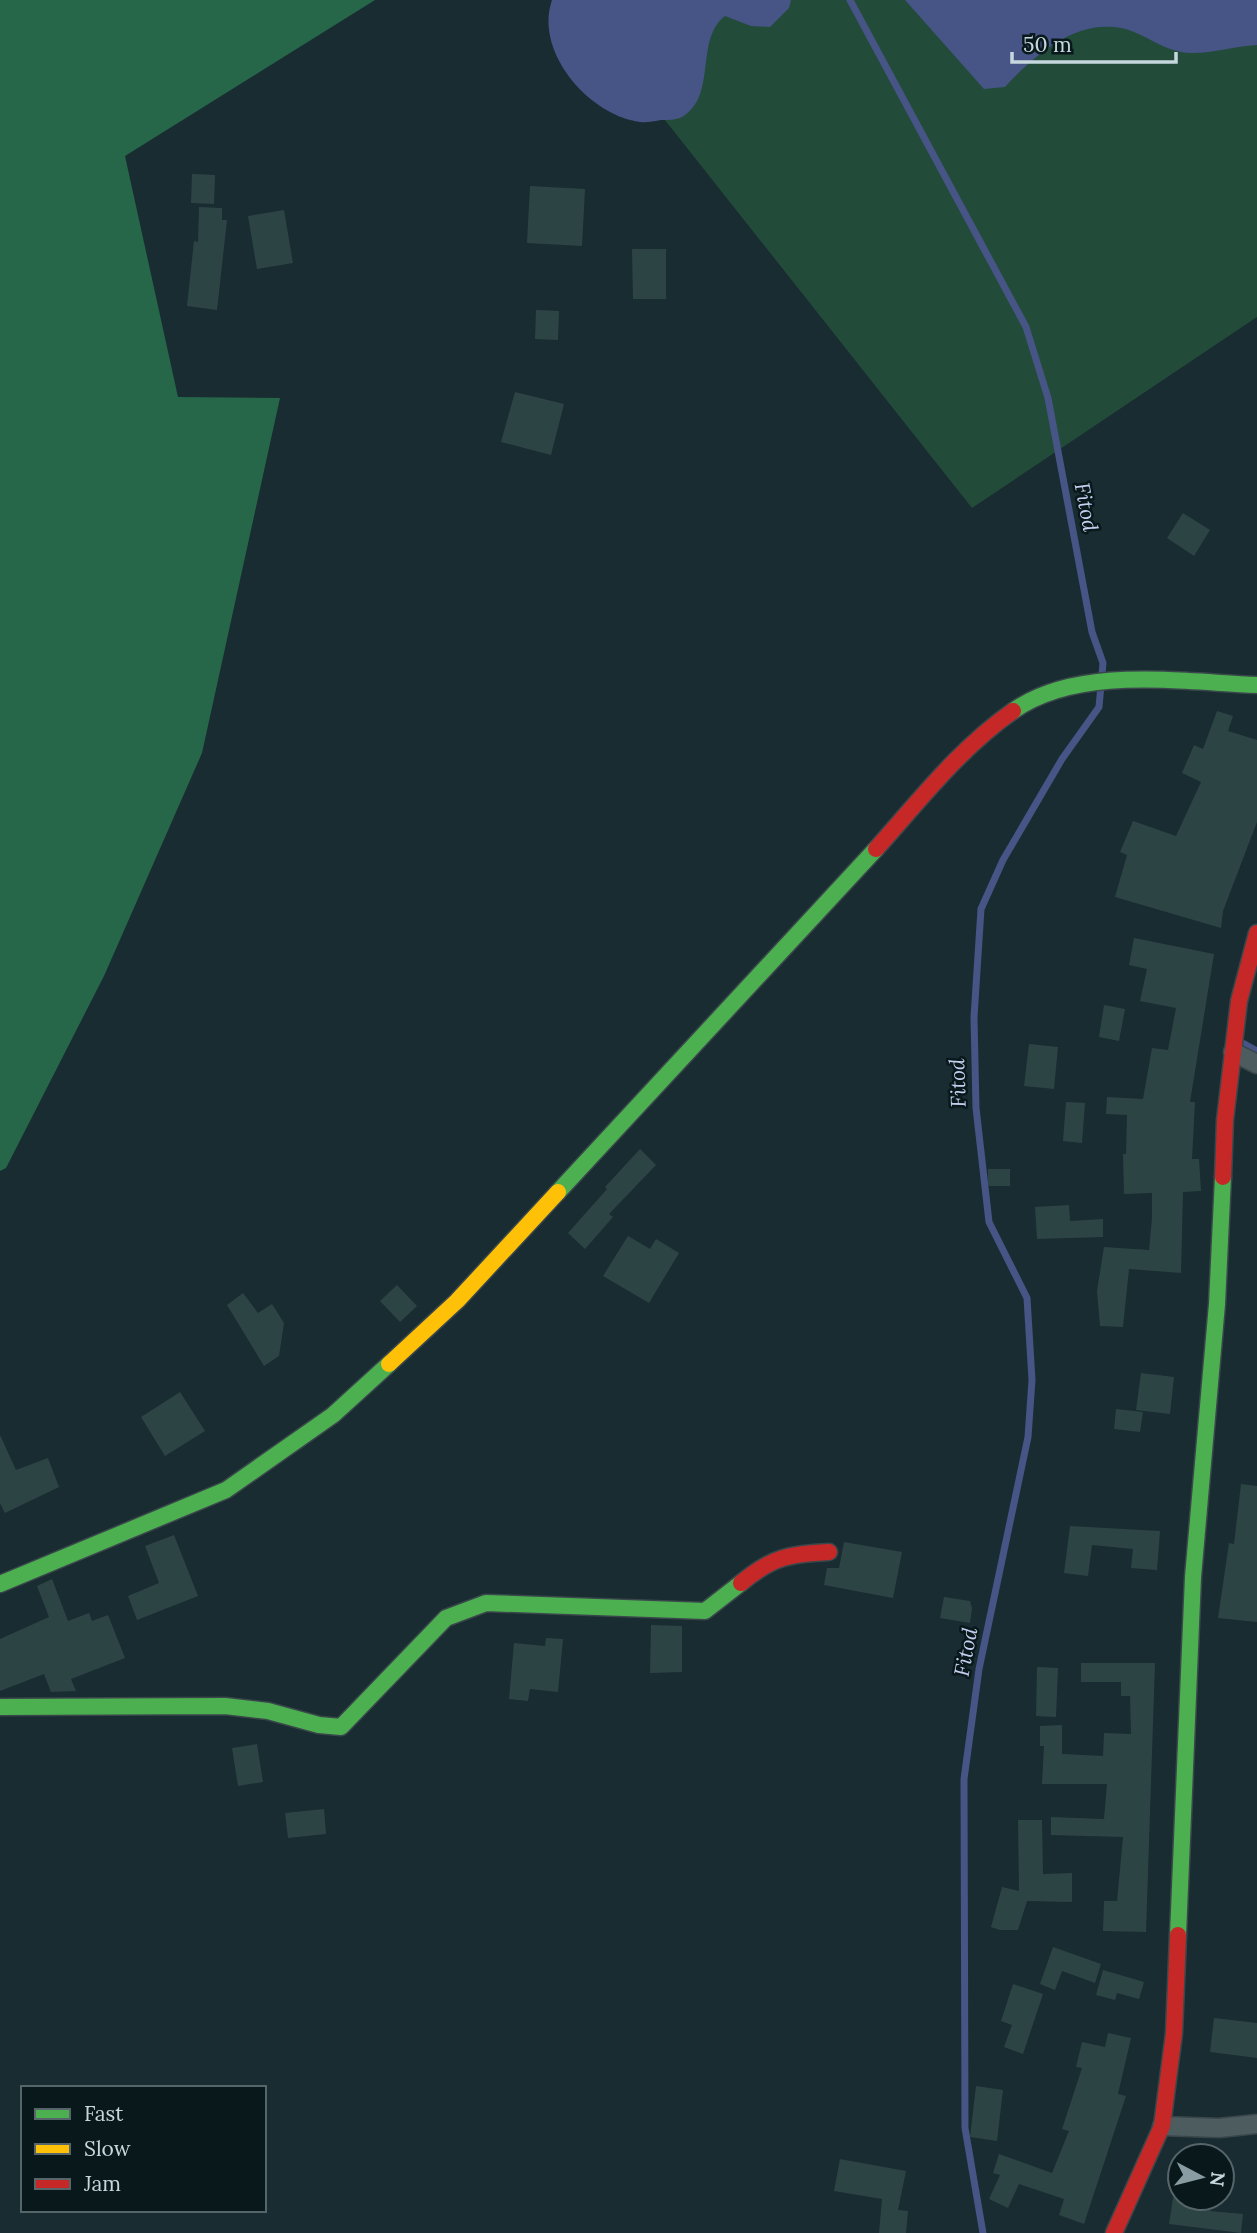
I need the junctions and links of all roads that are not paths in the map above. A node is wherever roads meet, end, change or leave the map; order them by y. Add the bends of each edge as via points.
1 (1257, 685) edge
2 (1257, 933) edge
3 (1233, 1052) junction
4 (1257, 1064) edge
5 (829, 1552) dead end
6 (0, 1584) edge
7 (0, 1707) edge
8 (1257, 2124) edge
9 (1162, 2126) junction
10 (1114, 2233) edge

1 - 6 street via 1103,680 1048,692 990,727 457,1301 332,1415 226,1490
2 - 3 street via 1239,1001
3 - 4 street
3 - 9 street via 1193,1577 1174,2033
5 - 7 street via 787,1555 759,1567 727,1598 705,1611 486,1603 446,1618 341,1727 319,1728 260,1710 172,1704
8 - 9 street
9 - 10 street

